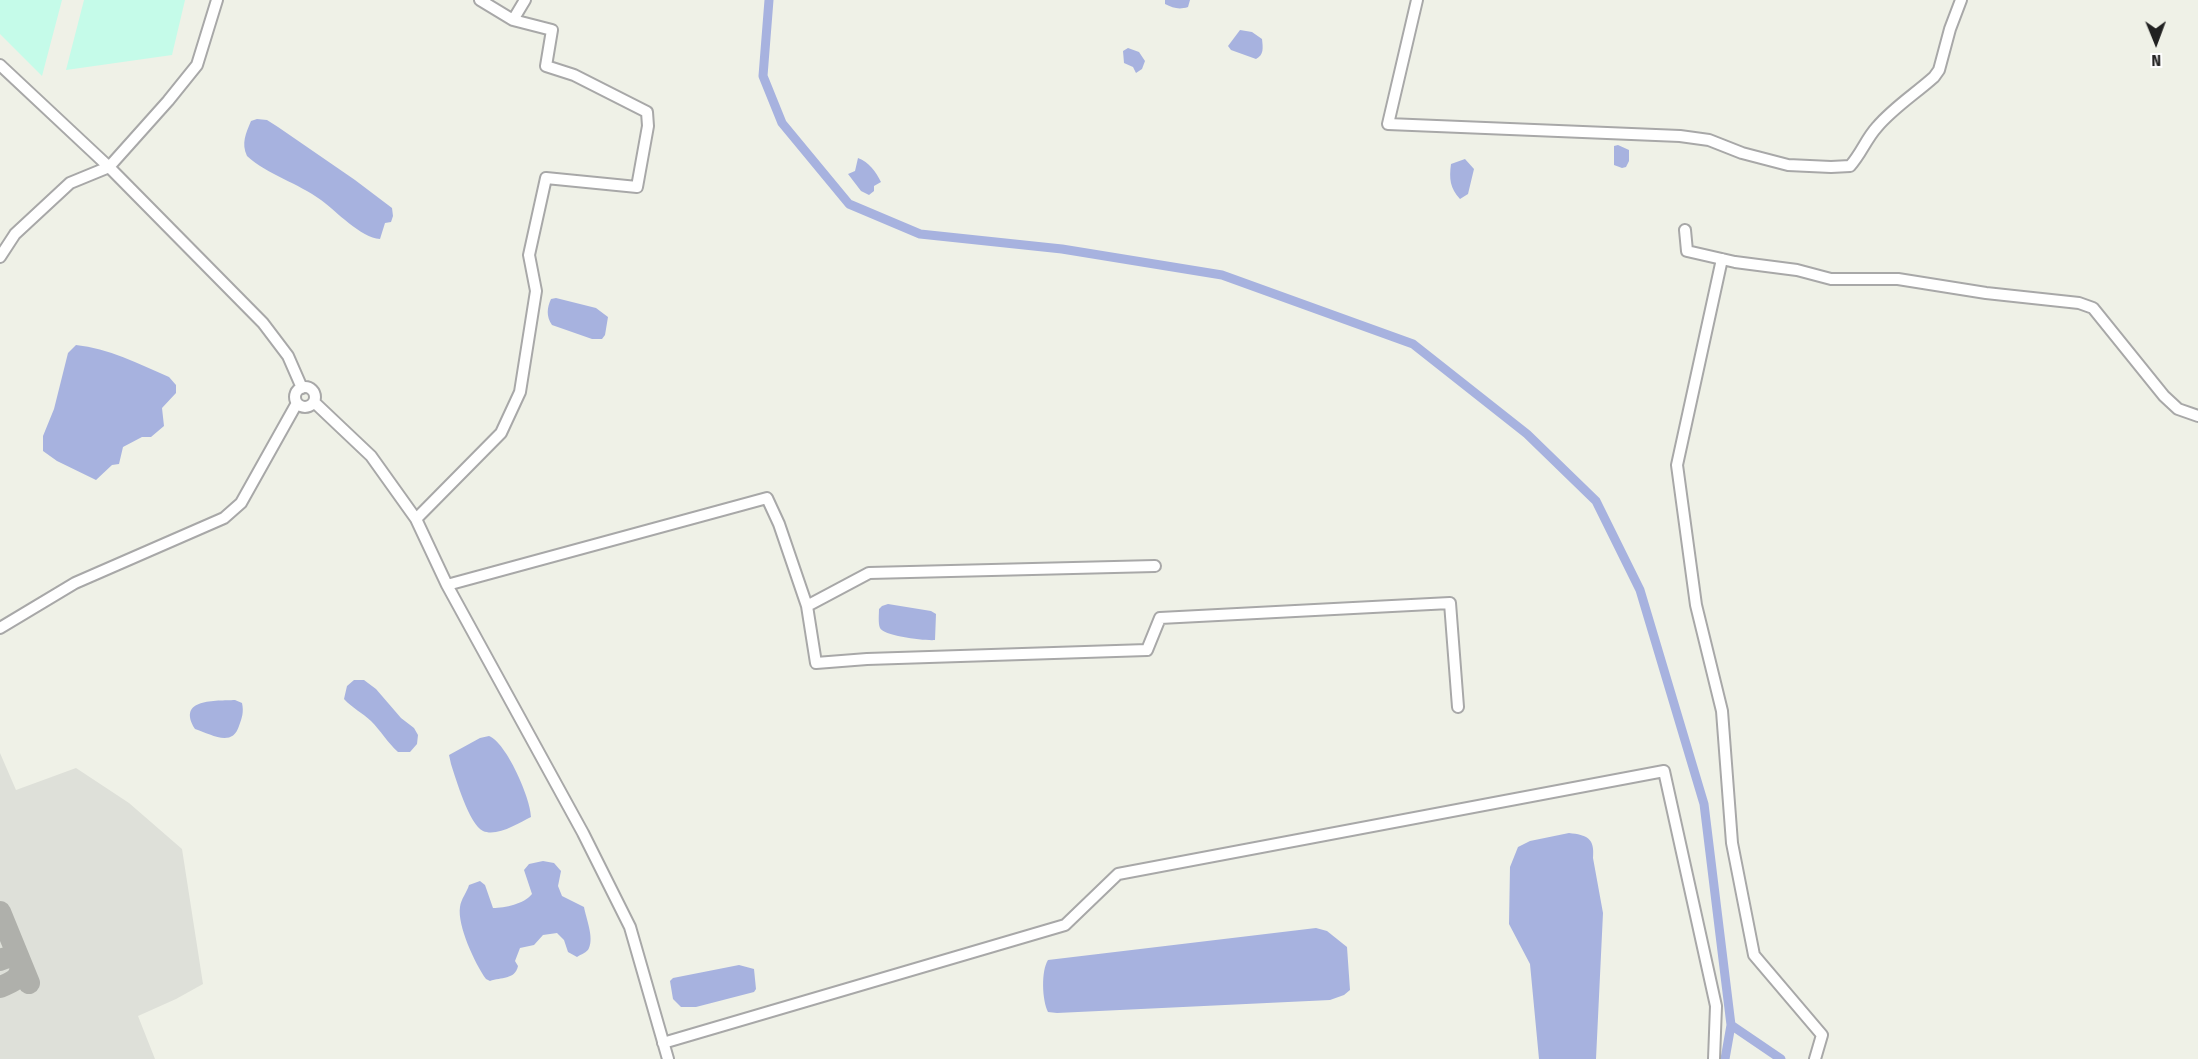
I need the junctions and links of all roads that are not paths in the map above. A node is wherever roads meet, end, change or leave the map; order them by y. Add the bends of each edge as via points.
1 (217, 0) edge
2 (480, 0) edge
3 (525, 0) edge
4 (1417, 0) edge
5 (1961, 0) edge
6 (513, 20) junction
7 (0, 65) edge
8 (110, 167) junction
9 (1685, 230) dead end
10 (0, 257) edge
11 (1722, 259) junction
12 (302, 388) junction
13 (314, 402) junction
14 (297, 403) junction
15 (2198, 416) edge
16 (416, 519) junction
17 (1155, 566) dead end
18 (447, 585) junction
19 (807, 606) junction
20 (0, 628) edge
21 (1458, 707) dead end
22 (663, 1043) junction
23 (668, 1059) edge
24 (1714, 1059) edge
25 (1815, 1059) edge

1 - 8 street via 197,65
2 - 6 street
3 - 6 street
4 - 5 street via 1388,124 1680,136 1709,140 1788,165 1831,167 1850,166 1890,112 1934,77
6 - 16 street via 552,30 546,66 574,75 646,112 648,126 637,186 546,178 529,255 536,291 520,392 501,433
7 - 8 street
8 - 10 street via 70,183 15,234
8 - 12 street via 263,323 288,356
9 - 11 street via 1687,250
11 - 15 street via 1832,279 1898,279 2079,303 2093,308 2164,396 2178,409
11 - 25 street via 1677,465 1696,605 1722,711 1732,843 1754,955 1822,1035
12 - 13 street via 313,391
12 - 14 street via 296,392
13 - 14 street via 308,406
13 - 16 street via 370,456
14 - 20 street via 241,503 224,518 75,583
16 - 18 street
17 - 19 street via 869,573
18 - 19 street via 767,498
18 - 22 street via 630,927
19 - 21 street via 816,663 867,658 1148,650 1160,618 1450,603
22 - 23 street
22 - 24 street via 1065,925 1118,874 1664,771 1716,1006

